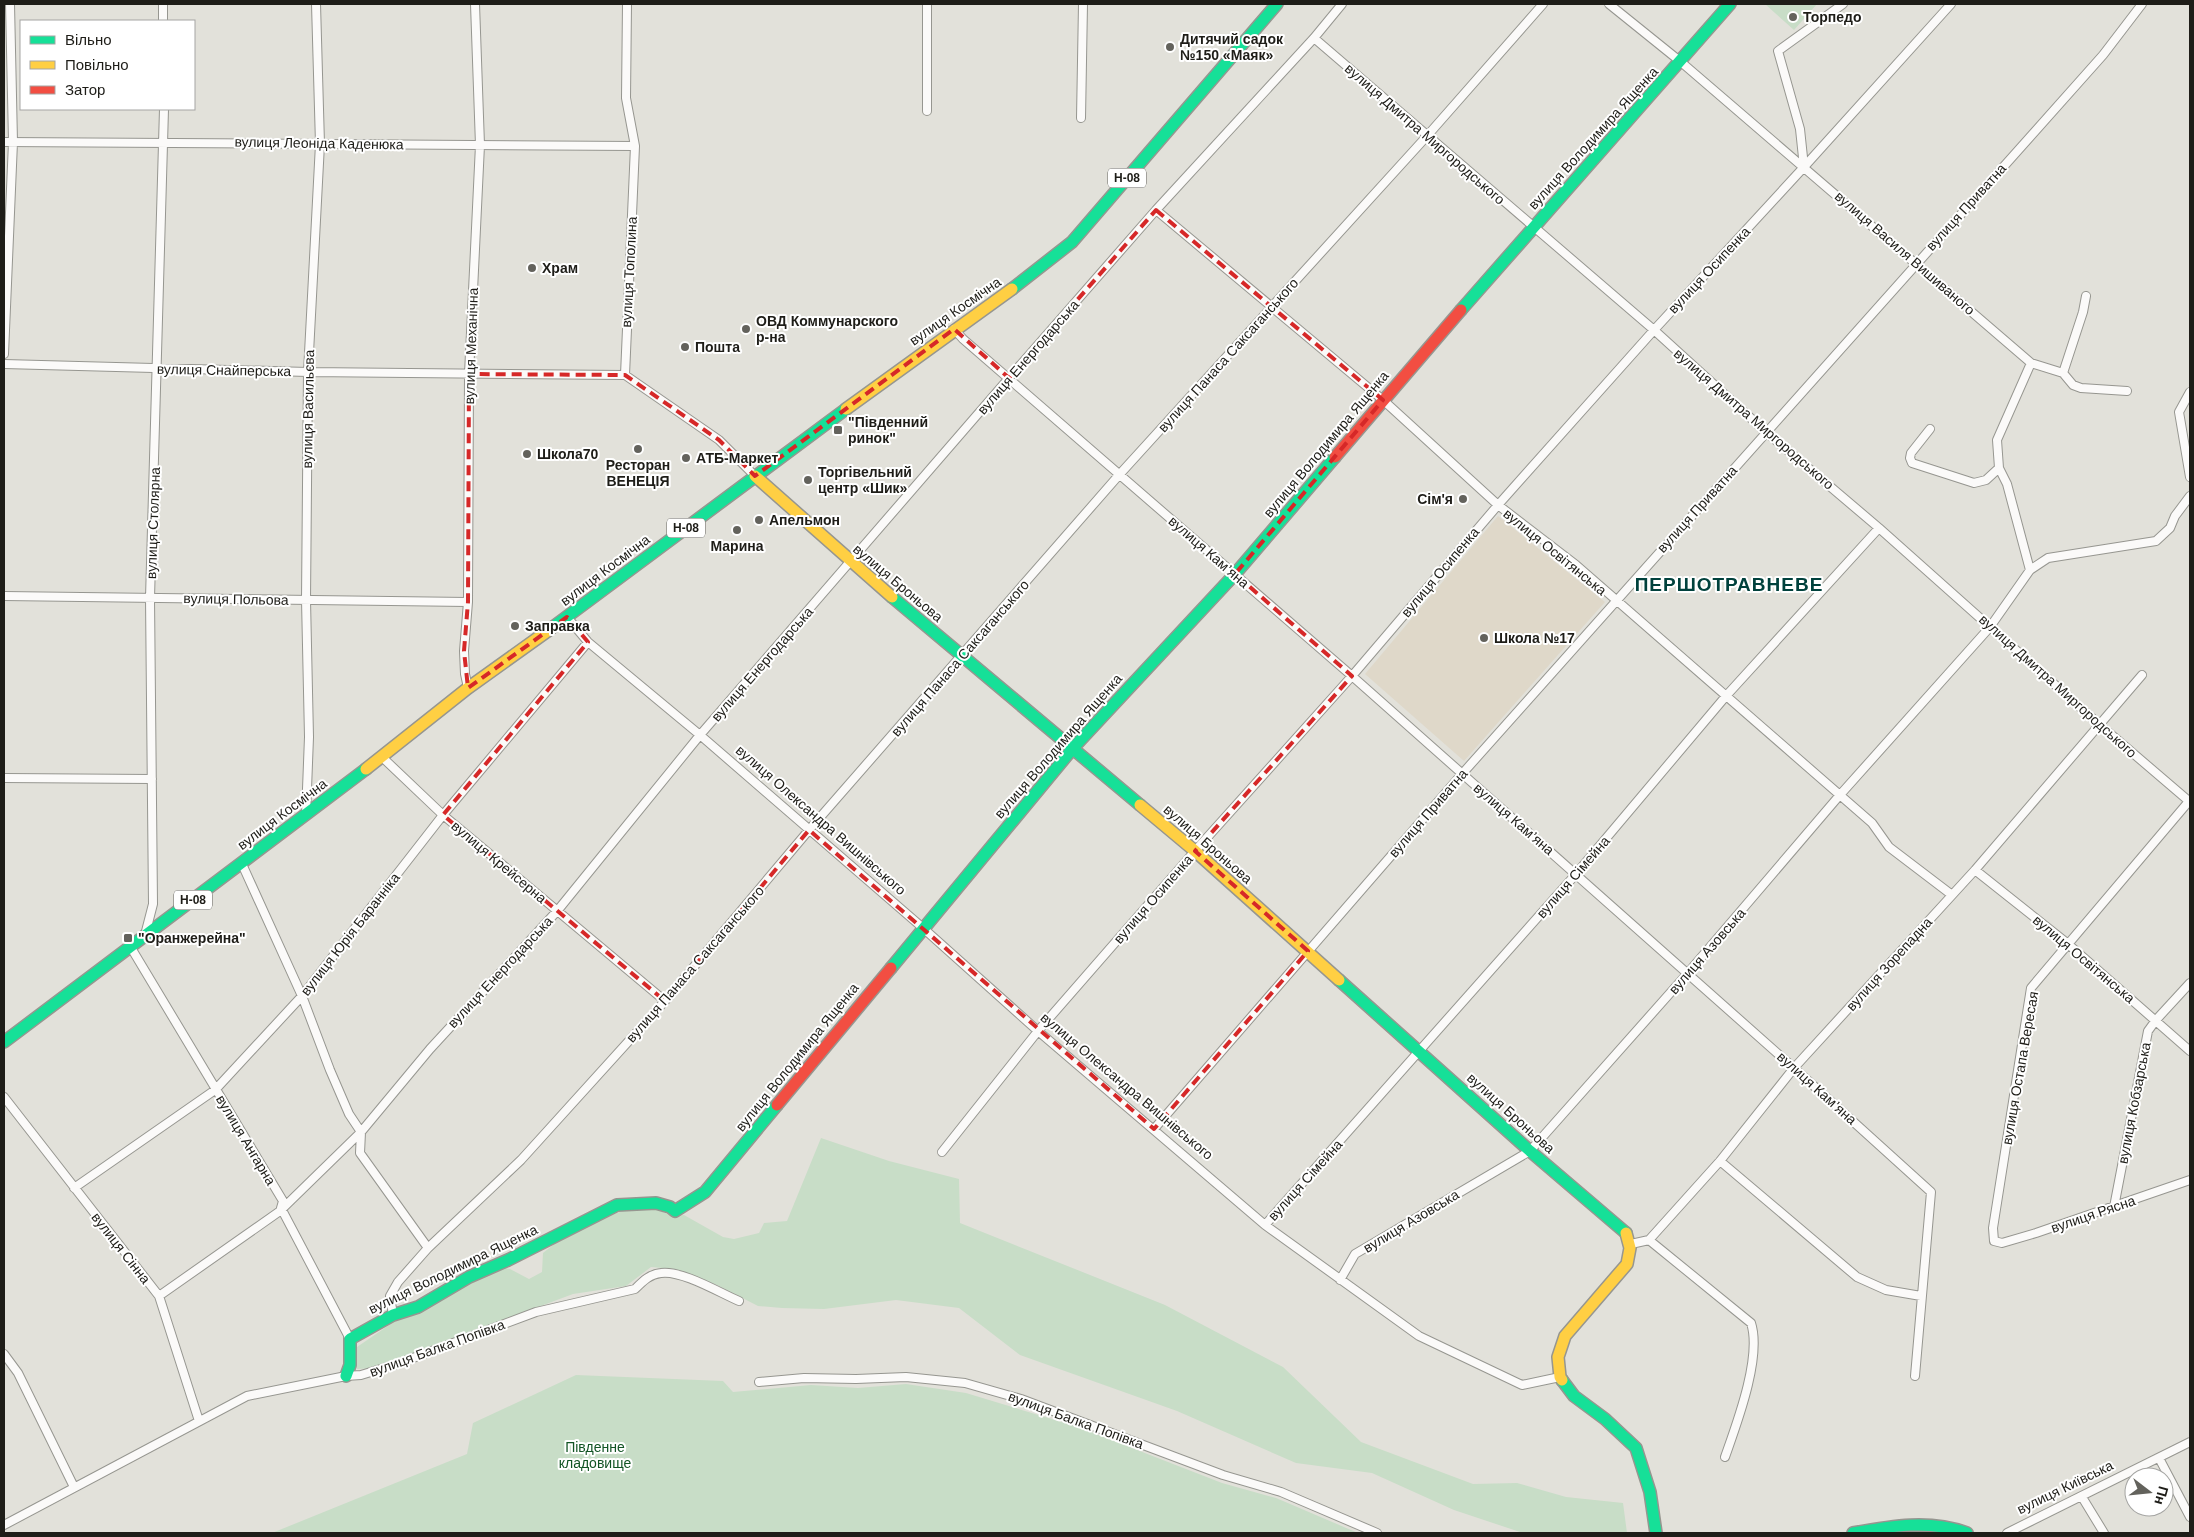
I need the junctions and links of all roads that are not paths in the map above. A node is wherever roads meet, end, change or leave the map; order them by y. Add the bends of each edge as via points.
1 (10, 4) edge
2 (163, 4) edge
3 (316, 4) edge
4 (475, 4) edge
5 (626, 4) edge
6 (927, 4) edge
7 (1083, 4) edge
8 (1277, 4) edge
9 (1342, 4) edge
10 (1543, 4) edge
11 (1610, 4) edge
12 (1730, 4) edge
13 (1843, 4) edge
14 (1951, 4) edge
15 (2142, 4) edge
16 (163, 20) edge
17 (1314, 38) junction
18 (1682, 62) junction
19 (164, 110) edge
20 (927, 111) dead end
21 (1081, 118) dead end
22 (1427, 136) junction
23 (165, 141) junction
24 (4, 142) edge
25 (13, 142) junction
26 (320, 144) junction
27 (480, 145) junction
28 (635, 146) junction
29 (1804, 167) junction
30 (1156, 210) junction
31 (1534, 227) junction
32 (1916, 263) junction
33 (2086, 296) dead end
34 (1272, 306) junction
35 (954, 329) junction
36 (1654, 330) junction
37 (4, 354) edge
38 (2032, 363) junction
39 (4, 364) edge
40 (158, 368) junction
41 (308, 372) junction
42 (469, 374) junction
43 (2063, 374) junction
44 (625, 375) junction
45 (1009, 378) junction
46 (2127, 391) dead end
47 (2190, 392) edge
48 (1383, 400) junction
49 (1930, 429) dead end
50 (1766, 432) junction
51 (1999, 468) junction
52 (1119, 475) junction
53 (756, 476) junction
54 (2190, 477) edge
55 (2190, 496) edge
56 (1498, 504) junction
57 (1879, 528) junction
58 (850, 562) junction
59 (2030, 570) junction
60 (1235, 574) junction
61 (4, 596) edge
62 (150, 598) junction
63 (306, 600) junction
64 (468, 602) junction
65 (1615, 602) junction
66 (568, 617) junction
67 (1990, 627) junction
68 (588, 642) junction
69 (961, 656) junction
70 (2142, 675) dead end
71 (1352, 676) junction
72 (468, 688) junction
73 (1726, 696) junction
74 (2100, 725) junction
75 (700, 735) junction
76 (1073, 748) junction
77 (382, 757) junction
78 (1462, 774) junction
79 (4, 778) edge
80 (152, 779) junction
81 (1839, 796) junction
82 (2190, 801) edge
83 (306, 815) junction
84 (443, 815) junction
85 (809, 830) junction
86 (1194, 851) junction
87 (242, 864) junction
88 (1975, 870) junction
89 (1576, 874) junction
90 (1952, 895) junction
91 (558, 910) junction
92 (923, 928) junction
93 (144, 936) junction
94 (2068, 944) junction
95 (130, 946) junction
96 (1308, 951) junction
97 (1687, 974) junction
98 (2190, 983) edge
99 (302, 996) junction
100 (665, 1002) junction
101 (2156, 1020) junction
102 (1038, 1031) junction
103 (4, 1042) edge
104 (2190, 1051) edge
105 (1419, 1052) junction
106 (1794, 1068) junction
107 (215, 1090) junction
108 (4, 1097) edge
109 (1154, 1129) junction
110 (360, 1132) junction
111 (1530, 1151) junction
112 (942, 1152) dead end
113 (1720, 1161) junction
114 (2190, 1180) edge
115 (74, 1188) junction
116 (2114, 1207) junction
117 (281, 1208) junction
118 (1265, 1225) junction
119 (1649, 1240) junction
120 (1994, 1241) joint
121 (1631, 1244) junction
122 (428, 1248) junction
123 (1340, 1280) junction
124 (159, 1296) junction
125 (1921, 1296) junction
126 (739, 1301) dead end
127 (393, 1315) junction
128 (350, 1339) junction
129 (4, 1354) edge
130 (346, 1376) junction
131 (1915, 1376) dead end
132 (1560, 1377) junction
133 (759, 1382) dead end
134 (199, 1421) junction
135 (2190, 1442) edge
136 (1725, 1457) dead end
137 (2159, 1458) junction
138 (74, 1487) junction
139 (2082, 1497) junction
140 (2190, 1518) edge
141 (4, 1526) edge
142 (1378, 1533) edge
143 (1656, 1533) edge
144 (1853, 1533) edge
145 (1967, 1533) edge
146 (2007, 1533) edge
147 (2104, 1533) edge

1 - 25 street
2 - 16 street
3 - 26 street, вулиця Васильєва
4 - 27 street, вулиця Механічна
5 - 28 street, вулиця Тополина via 626,98
6 - 20 street
7 - 21 street
8 - 35 street, вулиця Космічна / Н-08 via 1072,242
9 - 17 street, вулиця Енергодарська
10 - 22 street, вулиця Панаса Саксаганського
11 - 18 street, вулиця Василя Вишиваного
12 - 18 street, вулиця Володимира Ященка
13 - 29 street via 1778,51 1800,129
14 - 29 street, вулиця Осипенка
15 - 32 street, вулиця Приватна via 2103,55
17 - 22 street, вулиця Дмитра Миргородського
17 - 30 street, вулиця Енергодарська
18 - 29 street, вулиця Василя Вишиваного
18 - 31 street, вулиця Володимира Ященка
19 - 23 street, вулиця Столярна
22 - 31 street, вулиця Дмитра Миргородського
22 - 34 street, вулиця Панаса Саксаганського
23 - 25 street, вулиця Леоніда Каденюка
23 - 26 street, вулиця Леоніда Каденюка
23 - 40 street, вулиця Столярна
24 - 25 street, вулиця Леоніда Каденюка
25 - 37 street
26 - 27 street, вулиця Леоніда Каденюка
26 - 41 street, вулиця Васильєва
27 - 28 street, вулиця Леоніда Каденюка
27 - 42 street, вулиця Механічна
28 - 44 street, вулиця Тополина
29 - 32 street, вулиця Василя Вишиваного
29 - 36 street, вулиця Осипенка
30 - 34 street, вулиця Освітянська
30 - 45 street, вулиця Енергодарська
31 - 36 street, вулиця Дмитра Миргородського
31 - 48 street, вулиця Володимира Ященка
32 - 38 street, вулиця Василя Вишиваного
32 - 50 street, вулиця Приватна
33 - 43 street
34 - 48 street, вулиця Освітянська
34 - 52 street, вулиця Панаса Саксаганського
35 - 45 street, вулиця Кам’яна
35 - 53 street, вулиця Космічна / Н-08
36 - 50 street, вулиця Дмитра Миргородського
36 - 56 street, вулиця Осипенка
38 - 43 street
38 - 51 street via 1998,440
39 - 40 street, вулиця Снайперська
40 - 41 street, вулиця Снайперська
40 - 62 street, вулиця Столярна
41 - 42 street, вулиця Снайперська
41 - 63 street, вулиця Васильєва
42 - 44 street, вулиця Снайперська
42 - 64 street, вулиця Механічна
43 - 46 street via 2073,385 2081,388
44 - 53 street via 719,440
45 - 52 street, вулиця Кам’яна
45 - 58 street, вулиця Енергодарська
47 - 54 street via 2179,412
48 - 56 street, вулиця Освітянська
48 - 60 street, вулиця Володимира Ященка
49 - 51 street via 1911,453 1912,463 1974,483 1986,480
50 - 57 street, вулиця Дмитра Миргородського
50 - 65 street, вулиця Приватна
51 - 59 street via 2007,484
52 - 60 street, вулиця Кам’яна
52 - 69 street, вулиця Панаса Саксаганського
53 - 58 street, вулиця Броньова
53 - 66 street, вулиця Космічна / Н-08
55 - 59 street via 2170,528 2156,541 2048,558
56 - 65 street, вулиця Освітянська via 1576,565
56 - 71 street, вулиця Осипенка
57 - 67 street, вулиця Дмитра Миргородського
57 - 73 street, вулиця Сімейна
58 - 69 street, вулиця Броньова
58 - 75 street, вулиця Енергодарська
59 - 67 street, вулиця Азовська
60 - 71 street, вулиця Кам’яна
60 - 76 street, вулиця Володимира Ященка
61 - 62 street, вулиця Польова
62 - 63 street, вулиця Польова
62 - 80 street, вулиця Столярна
63 - 64 street, вулиця Польова
63 - 83 street, вулиця Васильєва via 309,737
64 - 72 street, вулиця Механічна via 464,651
65 - 73 street, вулиця Освітянська
65 - 78 street, вулиця Приватна
66 - 68 street, вулиця Олександра Вишнівського
66 - 72 street, вулиця Космічна / Н-08
67 - 74 street, вулиця Дмитра Миргородського
67 - 81 street, вулиця Азовська
68 - 75 street, вулиця Олександра Вишнівського
68 - 84 street, вулиця Юрія Баранніка
69 - 76 street, вулиця Броньова
69 - 85 street, вулиця Панаса Саксаганського
70 - 74 street, вулиця Зорепадна
71 - 78 street, вулиця Кам’яна
71 - 86 street, вулиця Осипенка
72 - 77 street, вулиця Космічна / Н-08
73 - 81 street, вулиця Освітянська
73 - 89 street, вулиця Сімейна
74 - 82 street, вулиця Дмитра Миргородського
74 - 88 street, вулиця Зорепадна
75 - 85 street, вулиця Олександра Вишнівського
75 - 91 street, вулиця Енергодарська
76 - 86 street, вулиця Броньова
76 - 92 street, вулиця Володимира Ященка
77 - 83 street, вулиця Космічна / Н-08
77 - 84 street, вулиця Крейсерна
78 - 89 street, вулиця Кам’яна
78 - 96 street, вулиця Приватна
79 - 80 street
80 - 93 street, вулиця Столярна via 153,904
81 - 90 street, вулиця Освітянська via 1872,823 1889,847
81 - 97 street, вулиця Азовська
82 - 94 street, вулиця Остапа Вересая
83 - 87 street, вулиця Космічна / Н-08
84 - 91 street, вулиця Крейсерна
84 - 99 street, вулиця Юрія Баранніка
85 - 92 street, вулиця Олександра Вишнівського
85 - 100 street, вулиця Панаса Саксаганського
86 - 96 street, вулиця Броньова
86 - 102 street, вулиця Осипенка
87 - 93 street, вулиця Космічна / Н-08
87 - 99 street
88 - 90 street, вулиця Зорепадна
88 - 94 street, вулиця Освітянська
89 - 97 street, вулиця Кам’яна
89 - 105 street, вулиця Сімейна
90 - 106 street, вулиця Зорепадна
91 - 100 street, вулиця Крейсерна
91 - 110 street, вулиця Енергодарська via 430,1049
92 - 102 street, вулиця Олександра Вишнівського
92 - 127 street, вулиця Володимира Ященка via 705,1192 675,1211 667,1204 618,1205 469,1277 418,1307
93 - 95 street, вулиця Космічна / Н-08
94 - 101 street, вулиця Освітянська
94 - 120 street, вулиця Остапа Вересая via 2031,988 1993,1228
95 - 103 street, вулиця Космічна / Н-08
95 - 107 street, вулиця Ангарна
96 - 105 street, вулиця Броньова
96 - 109 street, вулиця Приватна
97 - 106 street, вулиця Кам’яна
97 - 111 street, вулиця Азовська
98 - 101 street, вулиця Кобзарська
99 - 107 street, вулиця Юрія Баранніка
99 - 110 street via 330,1070
100 - 122 street, вулиця Панаса Саксаганського via 521,1160
101 - 104 street, вулиця Освітянська
101 - 116 street, вулиця Кобзарська via 2145,1041
102 - 109 street, вулиця Олександра Вишнівського
102 - 112 street, вулиця Осипенка
105 - 111 street, вулиця Броньова
105 - 118 street, вулиця Сімейна
106 - 113 street, вулиця Зорепадна
106 - 125 street, вулиця Кам’яна via 1931,1192
107 - 115 street, вулиця Юрія Баранніка
107 - 117 street, вулиця Ангарна via 284,1202
108 - 115 street, вулиця Сінна
109 - 118 street, вулиця Олександра Вишнівського
110 - 117 street, вулиця Енергодарська
110 - 122 street via 360,1153
111 - 121 street, вулиця Броньова via 1625,1232
111 - 123 street, вулиця Азовська via 1355,1254
113 - 119 street, вулиця Зорепадна
113 - 125 street via 1858,1277 1886,1290
114 - 116 street, вулиця Рясна
115 - 124 street, вулиця Сінна
116 - 120 street, вулиця Рясна via 2002,1244
117 - 124 street, вулиця Енергодарська
117 - 128 street, вулиця Ангарна
118 - 123 street, вулиця Олександра Вишнівського
119 - 121 street
119 - 136 street via 1751,1323 1755,1336 1746,1397
121 - 132 street via 1627,1264 1565,1336 1558,1357
122 - 127 street, вулиця Панаса Саксаганського via 390,1296
123 - 132 street, вулиця Олександра Вишнівського via 1418,1336 1522,1385
124 - 134 street, вулиця Сінна
125 - 131 street, вулиця Кам’яна
126 - 130 street, вулиця Балка Попівка via 680,1276 662,1272 634,1288 536,1312 398,1364
127 - 128 street, вулиця Володимира Ященка
128 - 130 street via 350,1365
129 - 138 street via 18,1373
130 - 134 street, вулиця Балка Попівка via 247,1396
132 - 143 street via 1574,1396 1636,1448 1650,1492
133 - 142 street, вулиця Балка Попівка via 906,1377 964,1383 1021,1399 1223,1475 1281,1492
134 - 138 street, вулиця Балка Попівка
135 - 137 street, вулиця Київська
137 - 139 street, вулиця Київська
137 - 140 street
138 - 141 street, вулиця Балка Попівка
139 - 146 street, вулиця Київська
139 - 147 street
144 - 145 street via 1899,1525 1949,1526

